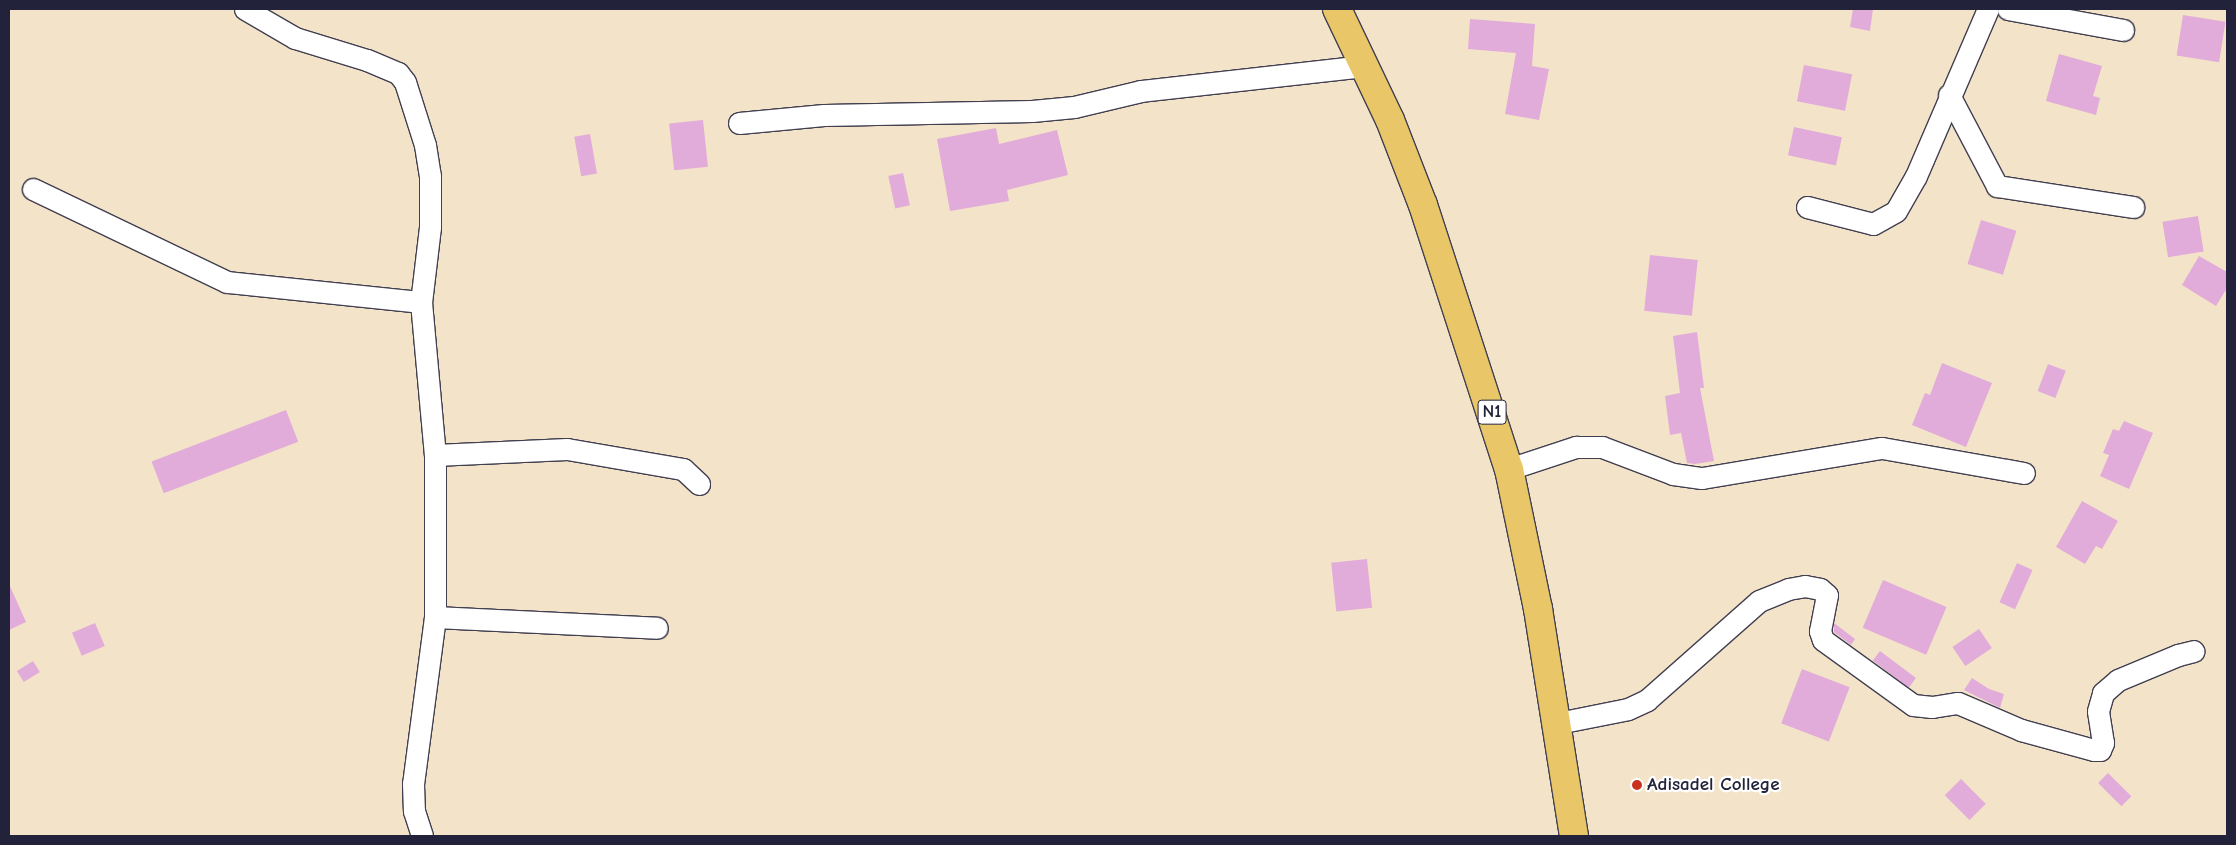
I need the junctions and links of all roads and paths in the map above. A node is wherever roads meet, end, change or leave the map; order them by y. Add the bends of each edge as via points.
1 (245, 9) edge
2 (1337, 9) edge
3 (1988, 9) edge
4 (2008, 9) edge
5 (2123, 30) dead end
6 (1363, 66) junction
7 (1949, 95) junction
8 (739, 123) dead end
9 (33, 189) dead end
10 (1808, 207) dead end
11 (2134, 207) dead end
12 (421, 302) junction
13 (434, 455) junction
14 (1509, 469) junction
15 (2024, 472) dead end
16 (698, 484) dead end
17 (435, 617) junction
18 (657, 628) dead end
19 (2194, 651) dead end
20 (1558, 723) junction
21 (422, 836) edge
22 (1574, 836) edge

1 - 12 street via 295,38 385,67 398,73 405,82 425,145 430,175 430,227
2 - 6 highway, N1
3 - 7 street
4 - 5 street
6 - 8 street via 1141,91 1074,107 1032,111 824,115
6 - 14 highway, N1 via 1390,120 1423,205
7 - 10 street via 1916,176 1896,211 1872,224
7 - 11 street via 1997,186
9 - 12 street via 228,282
12 - 13 street
13 - 16 street via 566,449 683,469
13 - 17 street
14 - 15 street via 1576,446 1602,447 1673,474 1702,478 1882,448
14 - 20 highway, N1
17 - 18 street
17 - 21 street via 413,784 414,811
19 - 20 street via 2178,654 2118,680 2104,693 2098,711 2103,743 2100,750 2094,750 2021,730 1958,703 1932,707 1913,705 1823,640 1820,631 1827,595 1820,589 1805,586 1759,601 1647,700 1628,709
20 - 22 highway, N1

